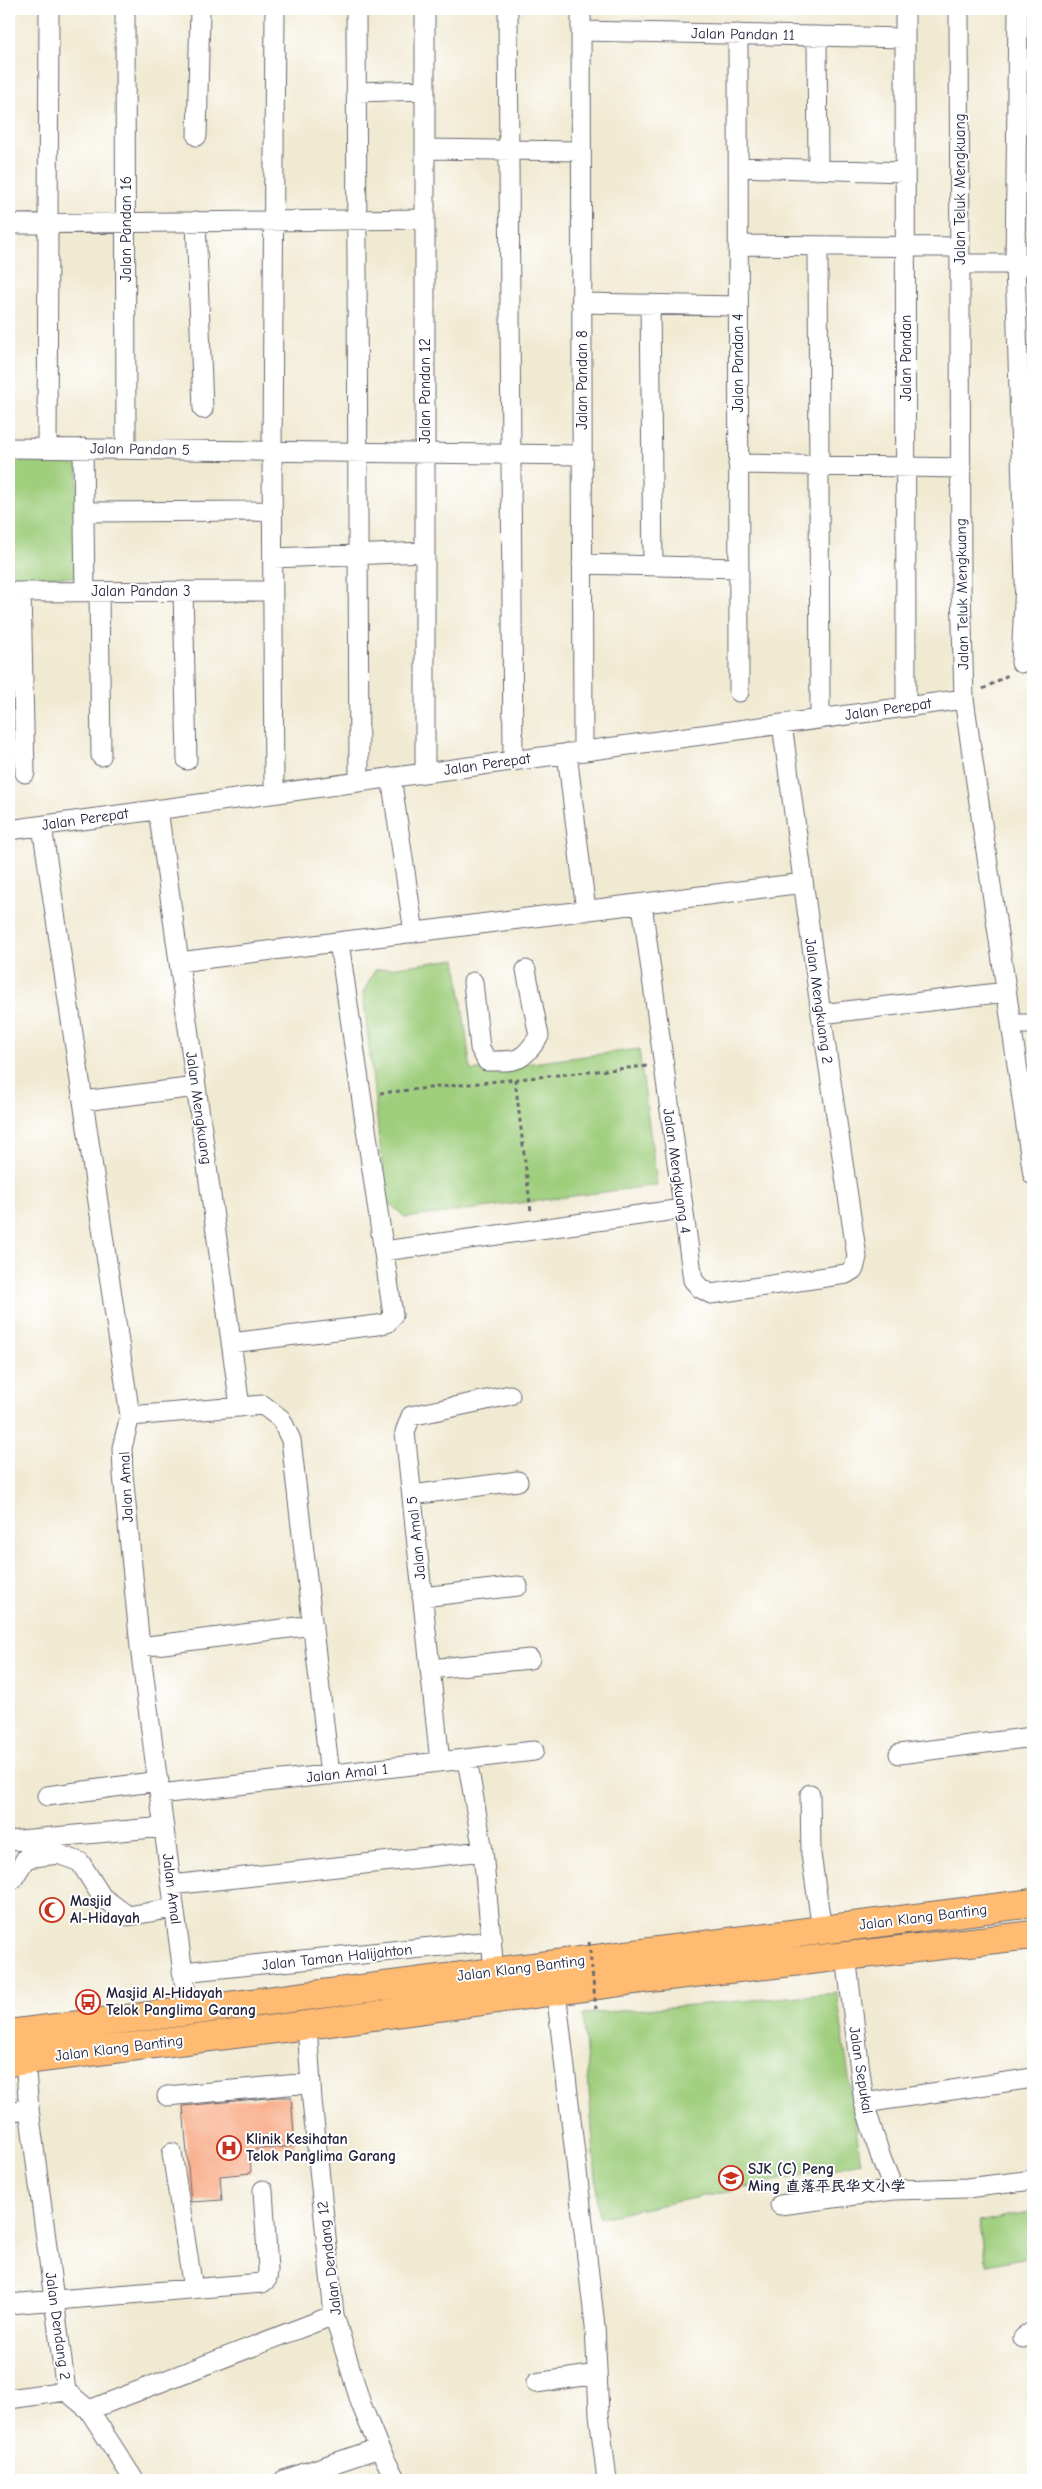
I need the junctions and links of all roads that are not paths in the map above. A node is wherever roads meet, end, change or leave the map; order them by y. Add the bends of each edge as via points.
1 (49, 9) edge
2 (125, 9) edge
3 (200, 9) edge
4 (275, 9) edge
5 (356, 9) edge
6 (426, 9) edge
7 (508, 9) edge
8 (580, 9) edge
9 (905, 9) edge
10 (959, 9) edge
11 (1018, 9) edge
12 (581, 31) junction
13 (738, 34) junction
14 (817, 36) junction
15 (905, 38) junction
16 (426, 90) junction
17 (356, 92) junction
18 (1026, 93) edge
19 (197, 136) dead end
20 (426, 149) junction
21 (509, 150) junction
22 (581, 151) junction
23 (738, 168) junction
24 (818, 170) junction
25 (905, 172) junction
26 (1025, 186) edge
27 (356, 219) junction
28 (426, 219) junction
29 (274, 220) junction
30 (126, 222) junction
31 (196, 222) junction
32 (9, 224) edge
33 (48, 224) junction
34 (738, 245) junction
35 (818, 246) junction
36 (905, 247) junction
37 (960, 256) junction
38 (1024, 264) edge
39 (581, 303) junction
40 (650, 304) junction
41 (738, 306) junction
42 (203, 409) dead end
43 (9, 448) edge
44 (47, 448) junction
45 (84, 448) junction
46 (126, 448) junction
47 (272, 450) junction
48 (359, 452) junction
49 (426, 453) junction
50 (511, 454) junction
51 (582, 455) junction
52 (738, 464) junction
53 (819, 466) junction
54 (906, 467) junction
55 (961, 468) junction
56 (272, 511) junction
57 (84, 512) junction
58 (425, 552) junction
59 (359, 554) junction
60 (272, 558) junction
61 (582, 564) junction
62 (653, 566) junction
63 (738, 568) junction
64 (1029, 581) edge
65 (183, 591) junction
66 (272, 591) junction
67 (15, 592) edge
68 (92, 592) junction
69 (1021, 663) road end
70 (739, 692) dead end
71 (964, 699) junction
72 (906, 706) junction
73 (820, 718) junction
74 (782, 724) junction
75 (575, 752) junction
76 (101, 756) dead end
77 (187, 760) dead end
78 (513, 760) junction
79 (425, 772) junction
80 (25, 773) dead end
81 (391, 777) junction
82 (359, 782) junction
83 (274, 793) junction
84 (158, 809) junction
85 (42, 826) junction
86 (9, 830) edge
87 (803, 883) junction
88 (642, 904) junction
89 (586, 911) junction
90 (414, 933) junction
91 (339, 942) junction
92 (179, 962) junction
93 (526, 970) dead end
94 (473, 982) dead end
95 (1006, 992) junction
96 (821, 1014) junction
97 (1011, 1024) junction
98 (1033, 1024) edge
99 (196, 1087) junction
100 (83, 1101) junction
101 (1033, 1175) edge
102 (682, 1209) junction
103 (384, 1251) junction
104 (846, 1274) joint
105 (231, 1343) junction
106 (510, 1395) dead end
107 (240, 1407) junction
108 (130, 1416) junction
109 (518, 1481) dead end
110 (412, 1495) junction
111 (518, 1586) dead end
112 (422, 1597) junction
113 (313, 1625) junction
114 (140, 1647) junction
115 (530, 1659) dead end
116 (430, 1669) junction
117 (1033, 1737) edge
118 (534, 1751) dead end
119 (899, 1754) dead end
120 (467, 1759) junction
121 (440, 1762) junction
122 (330, 1775) junction
123 (159, 1788) junction
124 (810, 1794) dead end
125 (47, 1796) dead end
126 (164, 1827) junction
127 (9, 1841) edge
128 (483, 1851) junction
129 (9, 1879) edge
130 (171, 1885) junction
131 (1033, 1903) edge
132 (174, 1908) junction
133 (822, 1930) junction
134 (1033, 1936) edge
135 (492, 1941) junction
136 (846, 1956) junction
137 (494, 1971) junction
138 (182, 1972) junction
139 (556, 1991) junction
140 (188, 2011) junction
141 (307, 2025) junction
142 (9, 2034) edge
143 (17, 2061) edge
144 (1033, 2078) edge
145 (310, 2083) junction
146 (167, 2096) dead end
147 (864, 2103) junction
148 (29, 2109) junction
149 (9, 2111) edge
150 (172, 2153) dead end
151 (1033, 2180) edge
152 (263, 2190) dead end
153 (894, 2190) junction
154 (780, 2205) dead end
155 (193, 2288) junction
156 (54, 2299) junction
157 (9, 2304) edge
158 (334, 2315) junction
159 (597, 2374) junction
160 (536, 2383) dead end
161 (66, 2391) junction
162 (9, 2399) edge
163 (89, 2410) junction
164 (379, 2448) junction
165 (134, 2480) edge
166 (284, 2480) edge
167 (396, 2480) edge
168 (607, 2480) edge

1 - 33 street
2 - 30 street, Jalan Pandan 16
3 - 19 street
4 - 29 street
5 - 17 street
6 - 16 street, Jalan Pandan 12
7 - 21 street
8 - 12 street, Jalan Pandan 8
9 - 15 street, Jalan Pandan
10 - 37 street, Jalan Teluk Mengkuang
11 - 18 street
12 - 13 street, Jalan Pandan 11
12 - 22 street, Jalan Pandan 8
13 - 14 street, Jalan Pandan 11
13 - 23 street, Jalan Pandan 4
14 - 15 street, Jalan Pandan 11
14 - 24 street
15 - 25 street, Jalan Pandan
16 - 17 street
16 - 20 street, Jalan Pandan 12
17 - 27 street
18 - 26 street
20 - 21 street
20 - 28 street, Jalan Pandan 12
21 - 22 street
21 - 50 street
22 - 39 street, Jalan Pandan 8
23 - 24 street
23 - 34 street, Jalan Pandan 4
24 - 25 street
25 - 36 street, Jalan Pandan
26 - 38 street
27 - 28 street
27 - 29 street
27 - 48 street
28 - 49 street, Jalan Pandan 12
29 - 31 street
29 - 47 street
30 - 31 street
30 - 33 street
30 - 46 street, Jalan Pandan 16
31 - 42 street
32 - 33 street
33 - 44 street
34 - 35 street
34 - 41 street, Jalan Pandan 4
35 - 36 street
35 - 53 street
36 - 37 street
36 - 54 street, Jalan Pandan
37 - 38 street
37 - 55 street, Jalan Teluk Mengkuang
38 - 64 street
39 - 40 street
39 - 51 street, Jalan Pandan 8
40 - 41 street
40 - 62 street
41 - 52 street, Jalan Pandan 4
43 - 44 street, Jalan Pandan 5
44 - 45 street, Jalan Pandan 5
45 - 46 street, Jalan Pandan 5
45 - 57 street
46 - 47 street, Jalan Pandan 5
47 - 48 street, Jalan Pandan 5
47 - 56 street
48 - 49 street, Jalan Pandan 5
48 - 59 street
49 - 50 street, Jalan Pandan 5
49 - 58 street, Jalan Pandan 12
50 - 51 street, Jalan Pandan 5
50 - 78 street
51 - 61 street, Jalan Pandan 8
52 - 53 street
52 - 63 street, Jalan Pandan 4
53 - 54 street
53 - 73 street
54 - 55 street
54 - 72 street, Jalan Pandan
55 - 71 street, Jalan Teluk Mengkuang
56 - 57 street
56 - 60 street
57 - 68 street
58 - 59 street
58 - 79 street, Jalan Pandan 12
59 - 60 street
59 - 82 street
60 - 66 street
61 - 62 street
61 - 75 street, Jalan Pandan 8
62 - 63 street
63 - 70 street, Jalan Pandan 4
64 - 69 street
65 - 66 street, Jalan Pandan 3
65 - 68 street, Jalan Pandan 3
65 - 77 street
66 - 83 street
67 - 68 street, Jalan Pandan 3
67 - 80 street
68 - 76 street
71 - 72 street, Jalan Perepat
71 - 95 street, Jalan Teluk Mengkuang
72 - 73 street, Jalan Perepat
73 - 74 street, Jalan Perepat
74 - 75 street, Jalan Perepat
74 - 87 street, Jalan Mengkuang 2
75 - 78 street, Jalan Perepat
75 - 89 street, Jalan Pandan 8
78 - 79 street, Jalan Perepat
79 - 81 street, Jalan Perepat
81 - 82 street, Jalan Perepat
81 - 90 street
82 - 83 street, Jalan Perepat
83 - 84 street, Jalan Perepat
84 - 85 street, Jalan Perepat
84 - 92 street, Jalan Mengkuang
85 - 86 street, Jalan Perepat
85 - 100 street
87 - 88 street
87 - 96 street, Jalan Mengkuang 2
88 - 89 street
88 - 102 street, Jalan Mengkuang 4
89 - 90 street
90 - 91 street
91 - 92 street
91 - 103 street
92 - 99 street, Jalan Mengkuang
93 - 94 street via 539,1036 528,1054 513,1061 487,1061 480,1048
95 - 96 street
95 - 97 street, Jalan Teluk Mengkuang
96 - 104 street, Jalan Mengkuang 2 via 857,1257 854,1269
97 - 98 street
97 - 101 street, Jalan Teluk Mengkuang
99 - 100 street
99 - 105 street, Jalan Mengkuang
100 - 108 street
102 - 103 street
102 - 104 street, Jalan Mengkuang 4 via 693,1280 711,1294
103 - 105 street via 393,1315 388,1323
105 - 107 street, Jalan Mengkuang
106 - 110 street, Jalan Amal 5 via 411,1416 405,1432
107 - 108 street
107 - 113 street via 263,1405 281,1419 291,1440
108 - 114 street, Jalan Amal via 122,1448 123,1474
109 - 110 street
110 - 112 street, Jalan Amal 5
111 - 112 street
112 - 116 street, Jalan Amal 5
113 - 114 street
113 - 122 street
114 - 123 street, Jalan Amal
115 - 116 street
116 - 121 street, Jalan Amal 5
117 - 119 street
118 - 120 street, Jalan Amal 1
120 - 121 street, Jalan Amal 1
120 - 128 street
121 - 122 street, Jalan Amal 1
122 - 123 street, Jalan Amal 1
123 - 125 street, Jalan Amal 1
123 - 126 street, Jalan Amal
124 - 133 street via 810,1854
126 - 127 street
126 - 130 street, Jalan Amal
128 - 130 street
128 - 135 street
129 - 132 street via 13,1879 26,1858 58,1854 80,1862 102,1897 128,1916
130 - 132 street, Jalan Amal
131 - 133 highway, Jalan Klang Banting
132 - 138 street, Jalan Amal
133 - 137 highway, Jalan Klang Banting
134 - 136 highway, Jalan Klang Banting
135 - 137 street
135 - 138 street, Jalan Taman Halijahton
136 - 139 highway, Jalan Klang Banting
136 - 147 street, Jalan Sepukal
137 - 140 highway, Jalan Klang Banting
138 - 140 street, Jalan Amal
139 - 141 highway, Jalan Klang Banting
139 - 159 street via 595,2326
140 - 142 highway, Jalan Klang Banting
141 - 143 highway, Jalan Klang Banting
141 - 145 street, Jalan Dendang 12
143 - 148 street, Jalan Dendang 2
144 - 147 street
145 - 146 street
145 - 158 street, Jalan Dendang 12
147 - 153 street, Jalan Sepukal
148 - 149 street
148 - 156 street, Jalan Dendang 2
150 - 155 street
151 - 153 street via 967,2188
152 - 155 street via 266,2279
153 - 154 street
155 - 156 street
156 - 157 street
156 - 161 street, Jalan Dendang 2
158 - 163 street
158 - 164 street, Jalan Dendang 12 via 361,2404
159 - 160 street
159 - 168 street
161 - 162 street
161 - 163 street, Jalan Dendang 2
163 - 165 street, Jalan Dendang 2
164 - 166 street
164 - 167 street, Jalan Dendang 12

